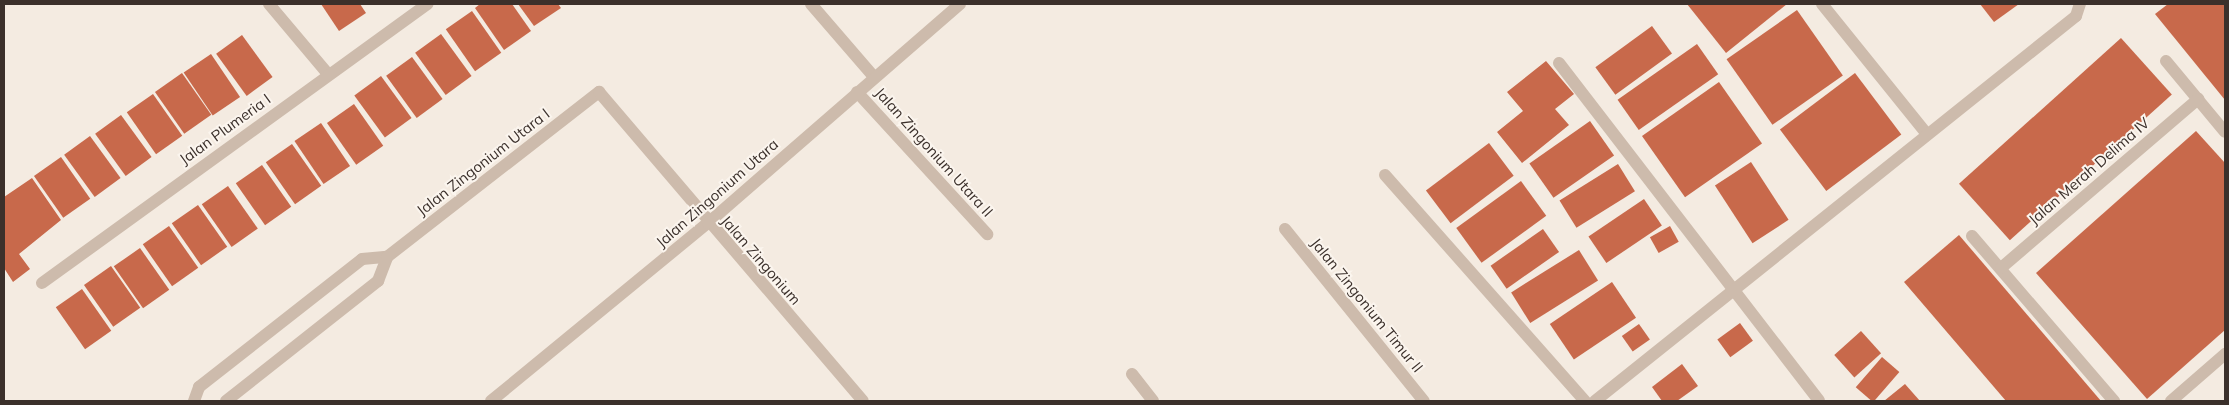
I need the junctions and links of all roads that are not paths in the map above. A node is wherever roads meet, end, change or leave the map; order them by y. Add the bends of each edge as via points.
1 (269, 4) edge
2 (428, 4) edge
3 (811, 4) edge
4 (960, 4) edge
5 (1822, 4) edge
6 (2080, 4) edge
7 (2166, 61) dead end
8 (1559, 63) dead end
9 (328, 74) junction
10 (874, 77) junction
11 (599, 92) joint
12 (857, 92) junction
13 (2198, 99) junction
14 (2225, 132) edge
15 (1926, 133) junction
16 (1385, 175) dead end
17 (708, 224) junction
18 (1285, 229) dead end
19 (987, 234) dead end
20 (1972, 236) dead end
21 (387, 257) junction
22 (2001, 268) junction
23 (42, 284) dead end
24 (1734, 293) junction
25 (2225, 354) edge
26 (1132, 374) dead end
27 (857, 399) edge
28 (194, 401) edge
29 (226, 401) edge
30 (491, 401) edge
31 (1153, 401) edge
32 (1424, 401) edge
33 (1586, 401) edge
34 (1595, 401) edge
35 (1819, 401) edge
36 (2114, 401) edge
37 (2171, 401) edge

1 - 9 street
2 - 9 street, Jalan Plumeria I
3 - 10 street, Jalan Zingonium Utara II
4 - 10 street, Jalan Zingonium Utara
5 - 15 street
6 - 15 street via 2076,16
7 - 13 street
8 - 24 street
9 - 23 street, Jalan Plumeria I
10 - 12 street, Jalan Zingonium Utara
11 - 17 street, Jalan Zingonium
11 - 21 street, Jalan Zingonium Utara I
12 - 17 street, Jalan Zingonium Utara
12 - 19 street, Jalan Zingonium Utara II
13 - 14 street
13 - 22 street, Jalan Merah Delima IV
15 - 24 street
16 - 33 street
17 - 27 street, Jalan Zingonium
17 - 30 street, Jalan Zingonium Utara
18 - 32 street, Jalan Zingonium Timur II
20 - 22 street
21 - 28 street via 362,259 199,387
21 - 29 street via 378,281
22 - 36 street
24 - 34 street
24 - 35 street
25 - 37 street
26 - 31 street

